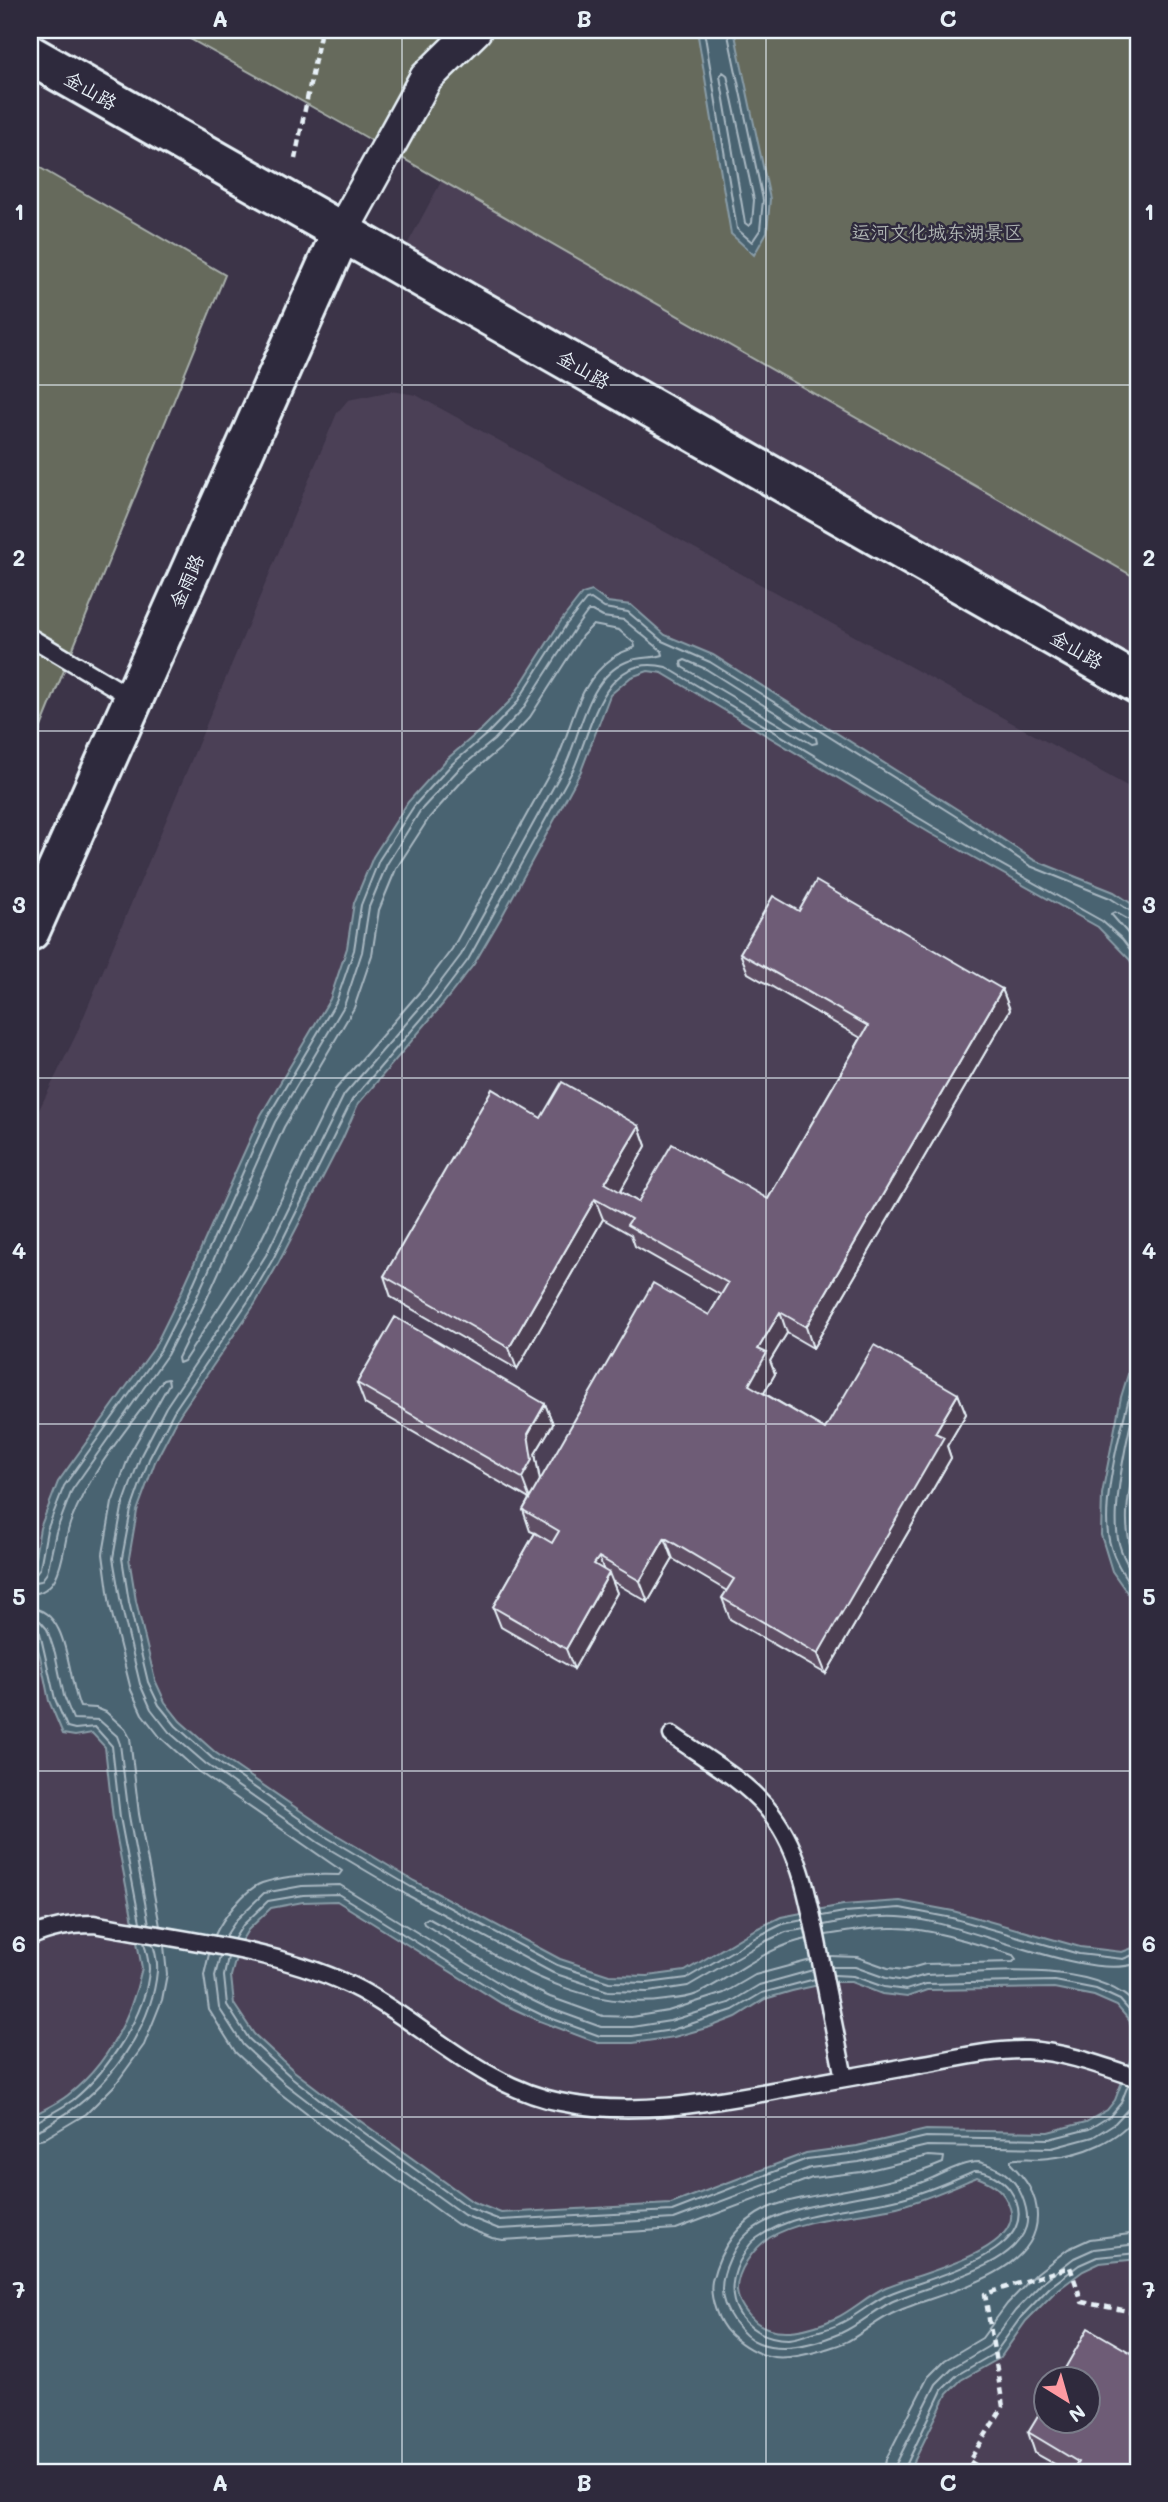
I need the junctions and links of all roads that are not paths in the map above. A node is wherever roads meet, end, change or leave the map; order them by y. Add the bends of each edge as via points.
1 (475, 30) edge
2 (30, 55) edge
3 (342, 231) junction
4 (30, 637) edge
5 (1138, 684) edge
6 (134, 699) junction
7 (30, 931) edge
8 (672, 1735) dead end
9 (30, 1937) edge
10 (844, 2078) junction
11 (1138, 2078) edge

1 - 3 street via 426,78
2 - 3 street, 金山路
3 - 5 street, 金山路
3 - 6 street, 金雨路
4 - 6 lane
6 - 7 street, 金雨路
8 - 10 lane via 764,1804 781,1826 808,1895
9 - 10 lane via 70,1924 94,1924 265,1956 326,1975 409,2020 476,2067 558,2102 596,2107 688,2106
10 - 11 lane via 1002,2050 1060,2054

